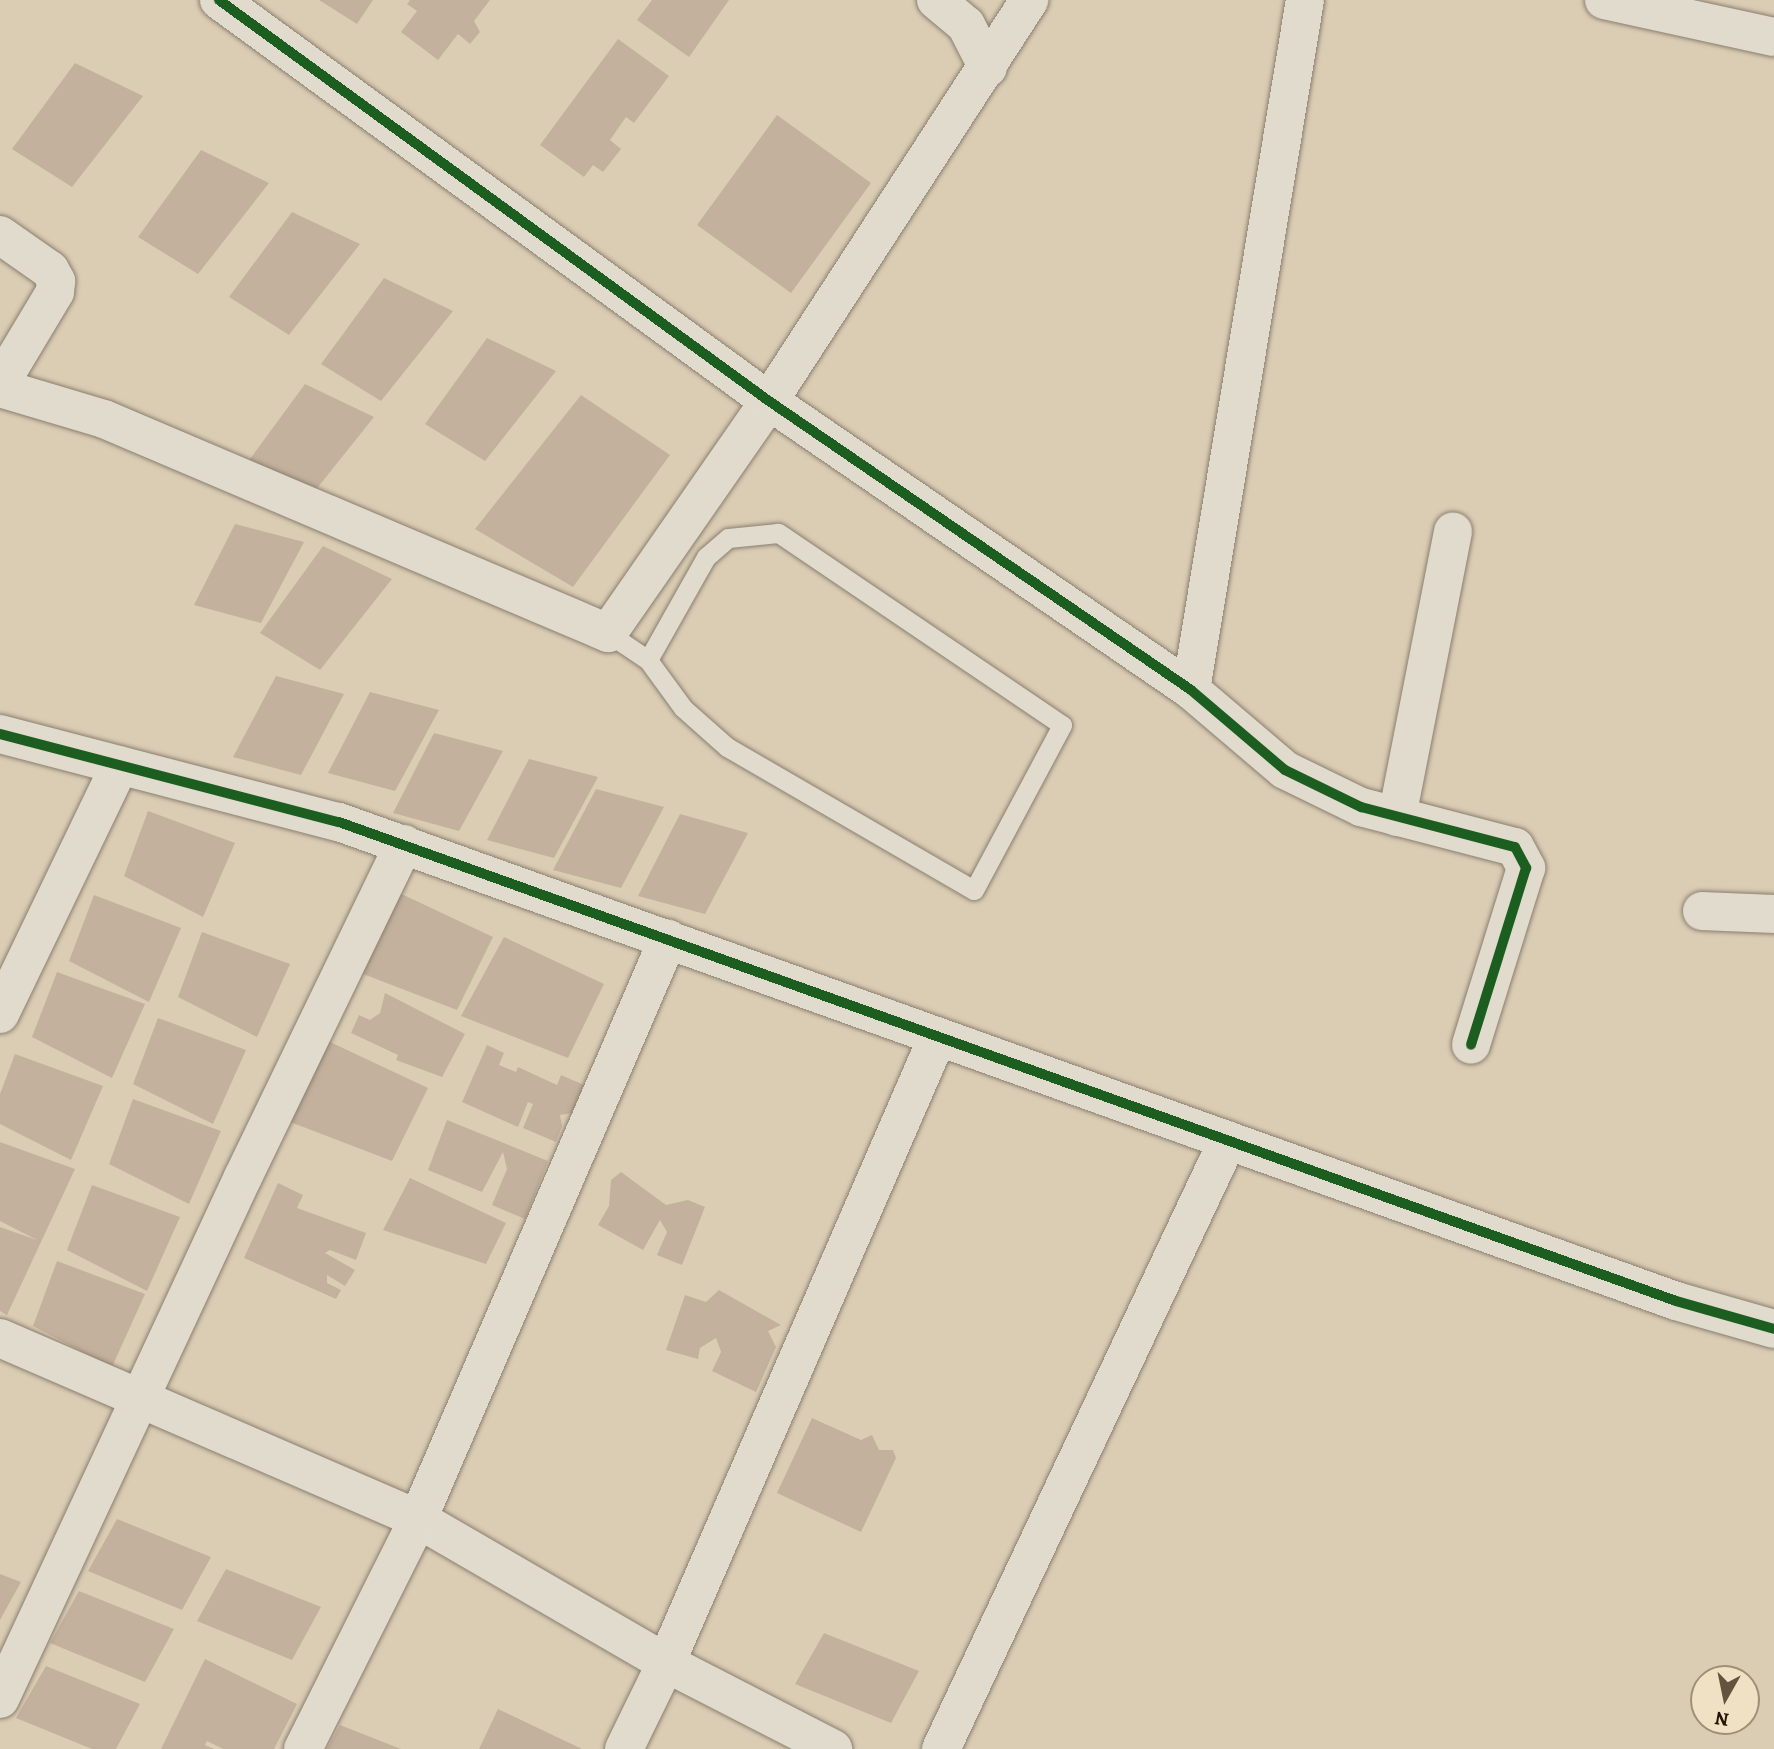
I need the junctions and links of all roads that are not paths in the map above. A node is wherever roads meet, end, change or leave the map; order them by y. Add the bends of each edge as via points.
1 (219, 0) edge
2 (936, 0) edge
3 (1029, 0) edge
4 (1305, 0) edge
5 (1604, 0) edge
6 (1713, 12) edge
7 (1774, 37) edge
8 (988, 68) junction
9 (0, 235) edge
10 (0, 386) edge
11 (769, 401) junction
12 (1452, 531) dead end
13 (608, 633) junction
14 (648, 660) junction
15 (1191, 690) junction
16 (0, 734) edge
17 (121, 765) junction
18 (1397, 817) junction
19 (404, 844) junction
20 (1702, 911) dead end
21 (1774, 914) edge
22 (668, 939) junction
23 (0, 1014) edge
24 (938, 1036) junction
25 (1471, 1045) dead end
26 (1228, 1140) junction
27 (1774, 1329) edge
28 (0, 1338) edge
29 (138, 1401) junction
30 (418, 1519) junction
31 (666, 1663) junction
32 (0, 1699) edge
33 (303, 1749) edge
34 (624, 1749) edge
35 (833, 1749) edge
36 (941, 1749) edge

1 - 11 street
2 - 8 street via 966,25
3 - 8 street
4 - 15 street
5 - 6 street
6 - 7 street
8 - 11 street
9 - 10 street via 50,270 56,281 55,292
10 - 13 street via 104,419
11 - 13 street
11 - 15 street
12 - 18 street
13 - 14 lane
14 - 14 lane via 683,708 727,747 974,890 1062,725 778,533 728,538 706,557
15 - 18 street via 1285,770 1361,807
16 - 17 street
17 - 19 street via 339,822
17 - 23 street
18 - 25 street via 1515,847 1523,857 1526,868
19 - 22 street
19 - 29 street
20 - 21 street
22 - 24 street
22 - 30 street
24 - 26 street
24 - 31 street
26 - 27 street via 1676,1301
26 - 36 street
28 - 29 street
29 - 30 street
29 - 32 street
30 - 31 street
30 - 33 street
31 - 34 street
31 - 35 street

